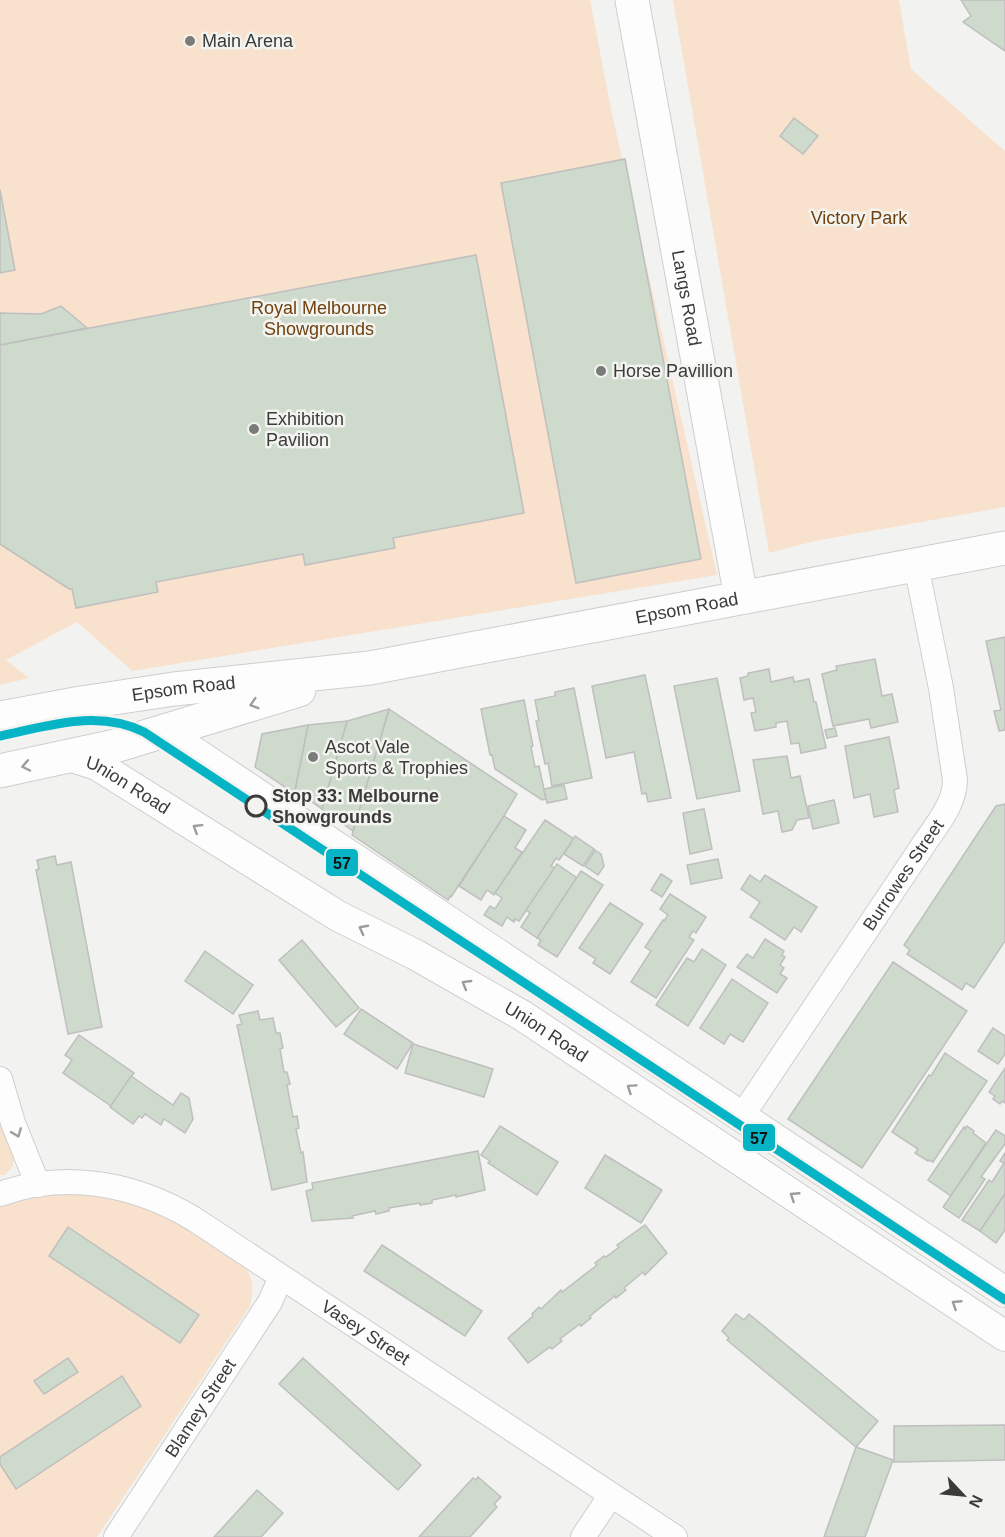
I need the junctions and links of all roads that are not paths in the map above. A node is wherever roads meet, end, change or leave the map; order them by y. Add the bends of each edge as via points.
1 (632, 0) edge
2 (1005, 548) edge
3 (916, 565) junction
4 (741, 597) junction
5 (370, 668) junction
6 (70, 706) junction
7 (0, 718) edge
8 (164, 732) junction
9 (69, 756) junction
10 (0, 771) edge
11 (543, 986) junction
12 (523, 1016) junction
13 (0, 1079) edge
14 (741, 1116) junction
15 (720, 1148) junction
16 (38, 1185) junction
17 (0, 1194) edge
18 (281, 1277) junction
19 (1005, 1292) edge
20 (1005, 1336) edge
21 (611, 1495) junction
22 (116, 1537) edge
23 (583, 1537) edge
24 (675, 1537) edge

1 - 4 main road, Langs Road
2 - 3 main road, Epsom Road
3 - 4 main road, Epsom Road
3 - 14 street, Burrowes Street via 955,780 953,795
4 - 5 main road, Epsom Road
5 - 6 main road, Epsom Road via 174,689
5 -> 8 main road, Epsom Road
6 - 7 main road, Epsom Road
6 - 8 main road via 117,710
8 - 9 main road, Epsom Road
8 - 11 street, Union Road
9 -> 10 main road, Epsom Road
12 -> 9 street, Union Road via 338,916 97,765
11 - 12 street
11 - 14 street, Union Road
15 -> 12 street, Union Road
13 -> 16 street
14 - 15 street, Burrowes Street
14 - 19 street, Union Road
20 -> 15 street, Union Road
16 - 17 street, Vasey Street
16 - 18 street, Vasey Street via 80,1182 114,1186 167,1203
18 - 21 street, Vasey Street
18 - 22 street, Blamey Street via 270,1302
21 - 23 street
21 - 24 street, Vasey Street

